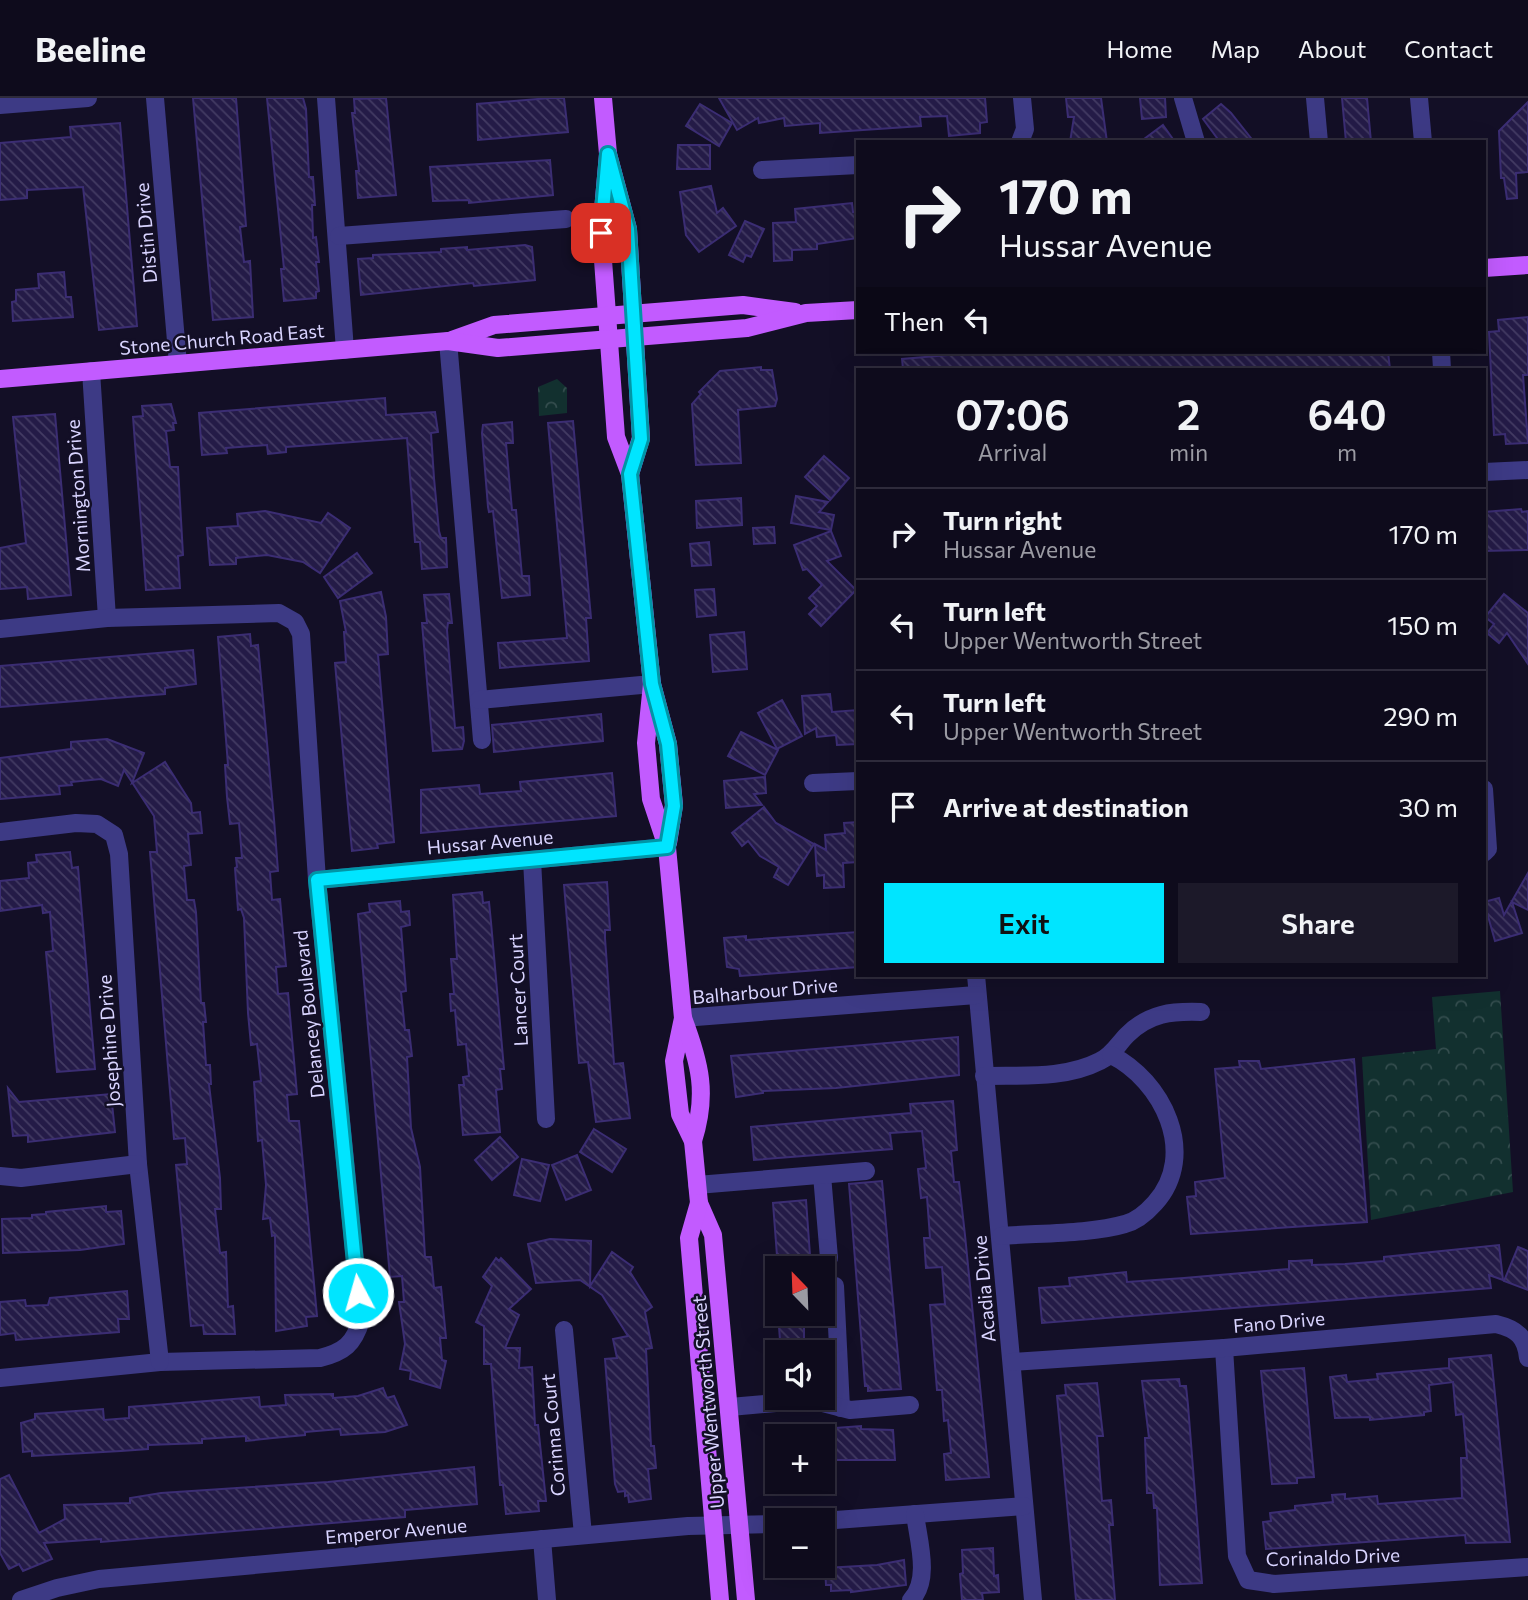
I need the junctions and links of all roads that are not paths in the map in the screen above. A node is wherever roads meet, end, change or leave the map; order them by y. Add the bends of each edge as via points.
1 (88, 98) edge
2 (155, 98) edge
3 (326, 98) edge
4 (603, 98) edge
5 (1022, 98) edge
6 (1183, 98) edge
7 (1315, 98) edge
8 (1419, 98) edge
9 (0, 105) edge
10 (1021, 140) edge
11 (1195, 140) edge
12 (1319, 140) edge
13 (1423, 140) edge
14 (608, 154) junction
15 (856, 165) edge
16 (762, 170) dead end
17 (566, 219) dead end
18 (339, 236) junction
19 (1528, 265) edge
20 (1486, 268) edge
21 (856, 310) edge
22 (806, 313) junction
23 (633, 314) junction
24 (607, 316) junction
25 (635, 337) junction
26 (609, 339) junction
27 (448, 341) junction
28 (345, 350) junction
29 (178, 364) junction
30 (91, 371) junction
31 (0, 379) edge
32 (1528, 470) edge
33 (1486, 472) edge
34 (630, 474) junction
35 (107, 618) junction
36 (0, 629) edge
37 (652, 684) junction
38 (479, 700) junction
39 (482, 740) dead end
40 (856, 781) edge
41 (813, 783) dead end
42 (1486, 819) edge
43 (0, 832) edge
44 (667, 847) junction
45 (1486, 851) edge
46 (532, 860) junction
47 (317, 880) junction
48 (975, 977) edge
49 (976, 995) junction
50 (1201, 1012) dead end
51 (683, 1018) junction
52 (1111, 1055) junction
53 (984, 1076) junction
54 (546, 1119) dead end
55 (138, 1164) junction
56 (866, 1171) dead end
57 (822, 1175) junction
58 (0, 1176) edge
59 (698, 1194) junction
60 (1001, 1236) junction
61 (830, 1256) edge
62 (835, 1286) dead end
63 (564, 1330) dead end
64 (1224, 1348) junction
65 (1528, 1358) edge
66 (160, 1362) junction
67 (1012, 1362) junction
68 (0, 1378) edge
69 (909, 1405) dead end
70 (730, 1407) junction
71 (841, 1408) junction
72 (1024, 1506) junction
73 (915, 1514) junction
74 (835, 1520) edge
75 (765, 1524) edge
76 (714, 1525) junction
77 (740, 1525) junction
78 (583, 1535) junction
79 (542, 1539) junction
80 (1528, 1567) edge
81 (21, 1600) edge
82 (547, 1600) edge
83 (720, 1600) edge
84 (746, 1600) edge
85 (911, 1600) edge
86 (1033, 1600) edge

1 - 9 street
2 - 29 street, Distin Drive
3 - 18 street
4 - 14 main road, Upper Wentworth Street
5 - 10 street via 1025,129
6 - 11 street
7 - 12 street
8 - 13 street
14 - 23 main road, Upper Wentworth Street via 628,229
14 - 24 main road, Upper Wentworth Street via 601,233
15 - 16 street
17 - 18 street
18 - 28 street
19 - 20 main road
21 - 22 main road, Stone Church Road East
22 - 23 main road, Stone Church Road East via 743,305
22 - 25 main road, Stone Church Road East via 747,328
23 - 24 main road, Stone Church Road East
23 - 25 main road, Upper Wentworth Street
24 - 26 main road, Upper Wentworth Street
24 - 27 main road, Stone Church Road East via 494,325
25 - 26 main road, Stone Church Road East
25 - 34 main road, Upper Wentworth Street via 641,439
26 - 27 main road, Stone Church Road East via 498,348
26 - 34 main road, Upper Wentworth Street via 616,437
27 - 28 main road, Stone Church Road East
27 - 38 street
28 - 29 main road, Stone Church Road East
29 - 30 main road, Stone Church Road East
30 - 31 main road, Stone Church Road East
30 - 35 street, Mornington Drive
32 - 33 street
34 - 37 main road, Upper Wentworth Street
35 - 36 street, Delancey Boulevard
35 - 47 street, Delancey Boulevard via 279,612 295,622 301,634
37 - 38 street
37 - 44 main road, Upper Wentworth Street via 668,744 674,806
38 - 39 street
40 - 41 street
42 - 45 street
43 - 55 street, Josephine Drive via 76,822 97,824 114,835 119,855
44 - 46 street, Hussar Avenue
44 - 51 main road, Upper Wentworth Street
46 - 47 street, Hussar Avenue
46 - 54 street, Lancer Court
47 - 66 street, Delancey Boulevard via 360,1320 355,1341 337,1354 320,1358
48 - 49 street, Acadia Drive
49 - 51 street, Balharbour Drive
49 - 53 street, Acadia Drive
50 - 52 street via 1172,1011 1147,1019
51 - 59 main road, Upper Wentworth Street via 698,1058 702,1111 693,1141
52 - 53 street via 1073,1072
52 - 60 street via 1140,1073 1171,1125 1175,1145 1169,1184 1144,1215 1125,1224
53 - 60 street, Acadia Drive
55 - 58 street via 21,1178
55 - 66 street, Josephine Drive
56 - 57 street
57 - 59 street
57 - 61 street
59 - 70 main road, Upper Wentworth Street via 713,1235
59 - 76 main road, Upper Wentworth Street via 690,1238
60 - 67 street, Acadia Drive
62 - 71 street
63 - 78 street, Corinna Court
64 - 65 street, Fano Drive via 1496,1324 1513,1328 1526,1342
64 - 67 street, Fano Drive
64 - 80 street, Corinaldo Drive via 1237,1556 1248,1580 1274,1584
66 - 68 street, Delancey Boulevard
67 - 72 street, Acadia Drive
69 - 71 street
70 - 71 street via 811,1400
70 - 77 main road, Upper Wentworth Street
72 - 73 street
72 - 86 street, Acadia Drive
73 - 74 street
73 - 85 street via 922,1576 918,1594
75 - 77 street, Emperor Avenue
76 - 77 street, Emperor Avenue
76 - 78 street, Emperor Avenue
76 - 83 main road, Upper Wentworth Street
77 - 84 main road, Upper Wentworth Street
78 - 79 street, Emperor Avenue
79 - 81 street, Emperor Avenue via 99,1579
79 - 82 street

